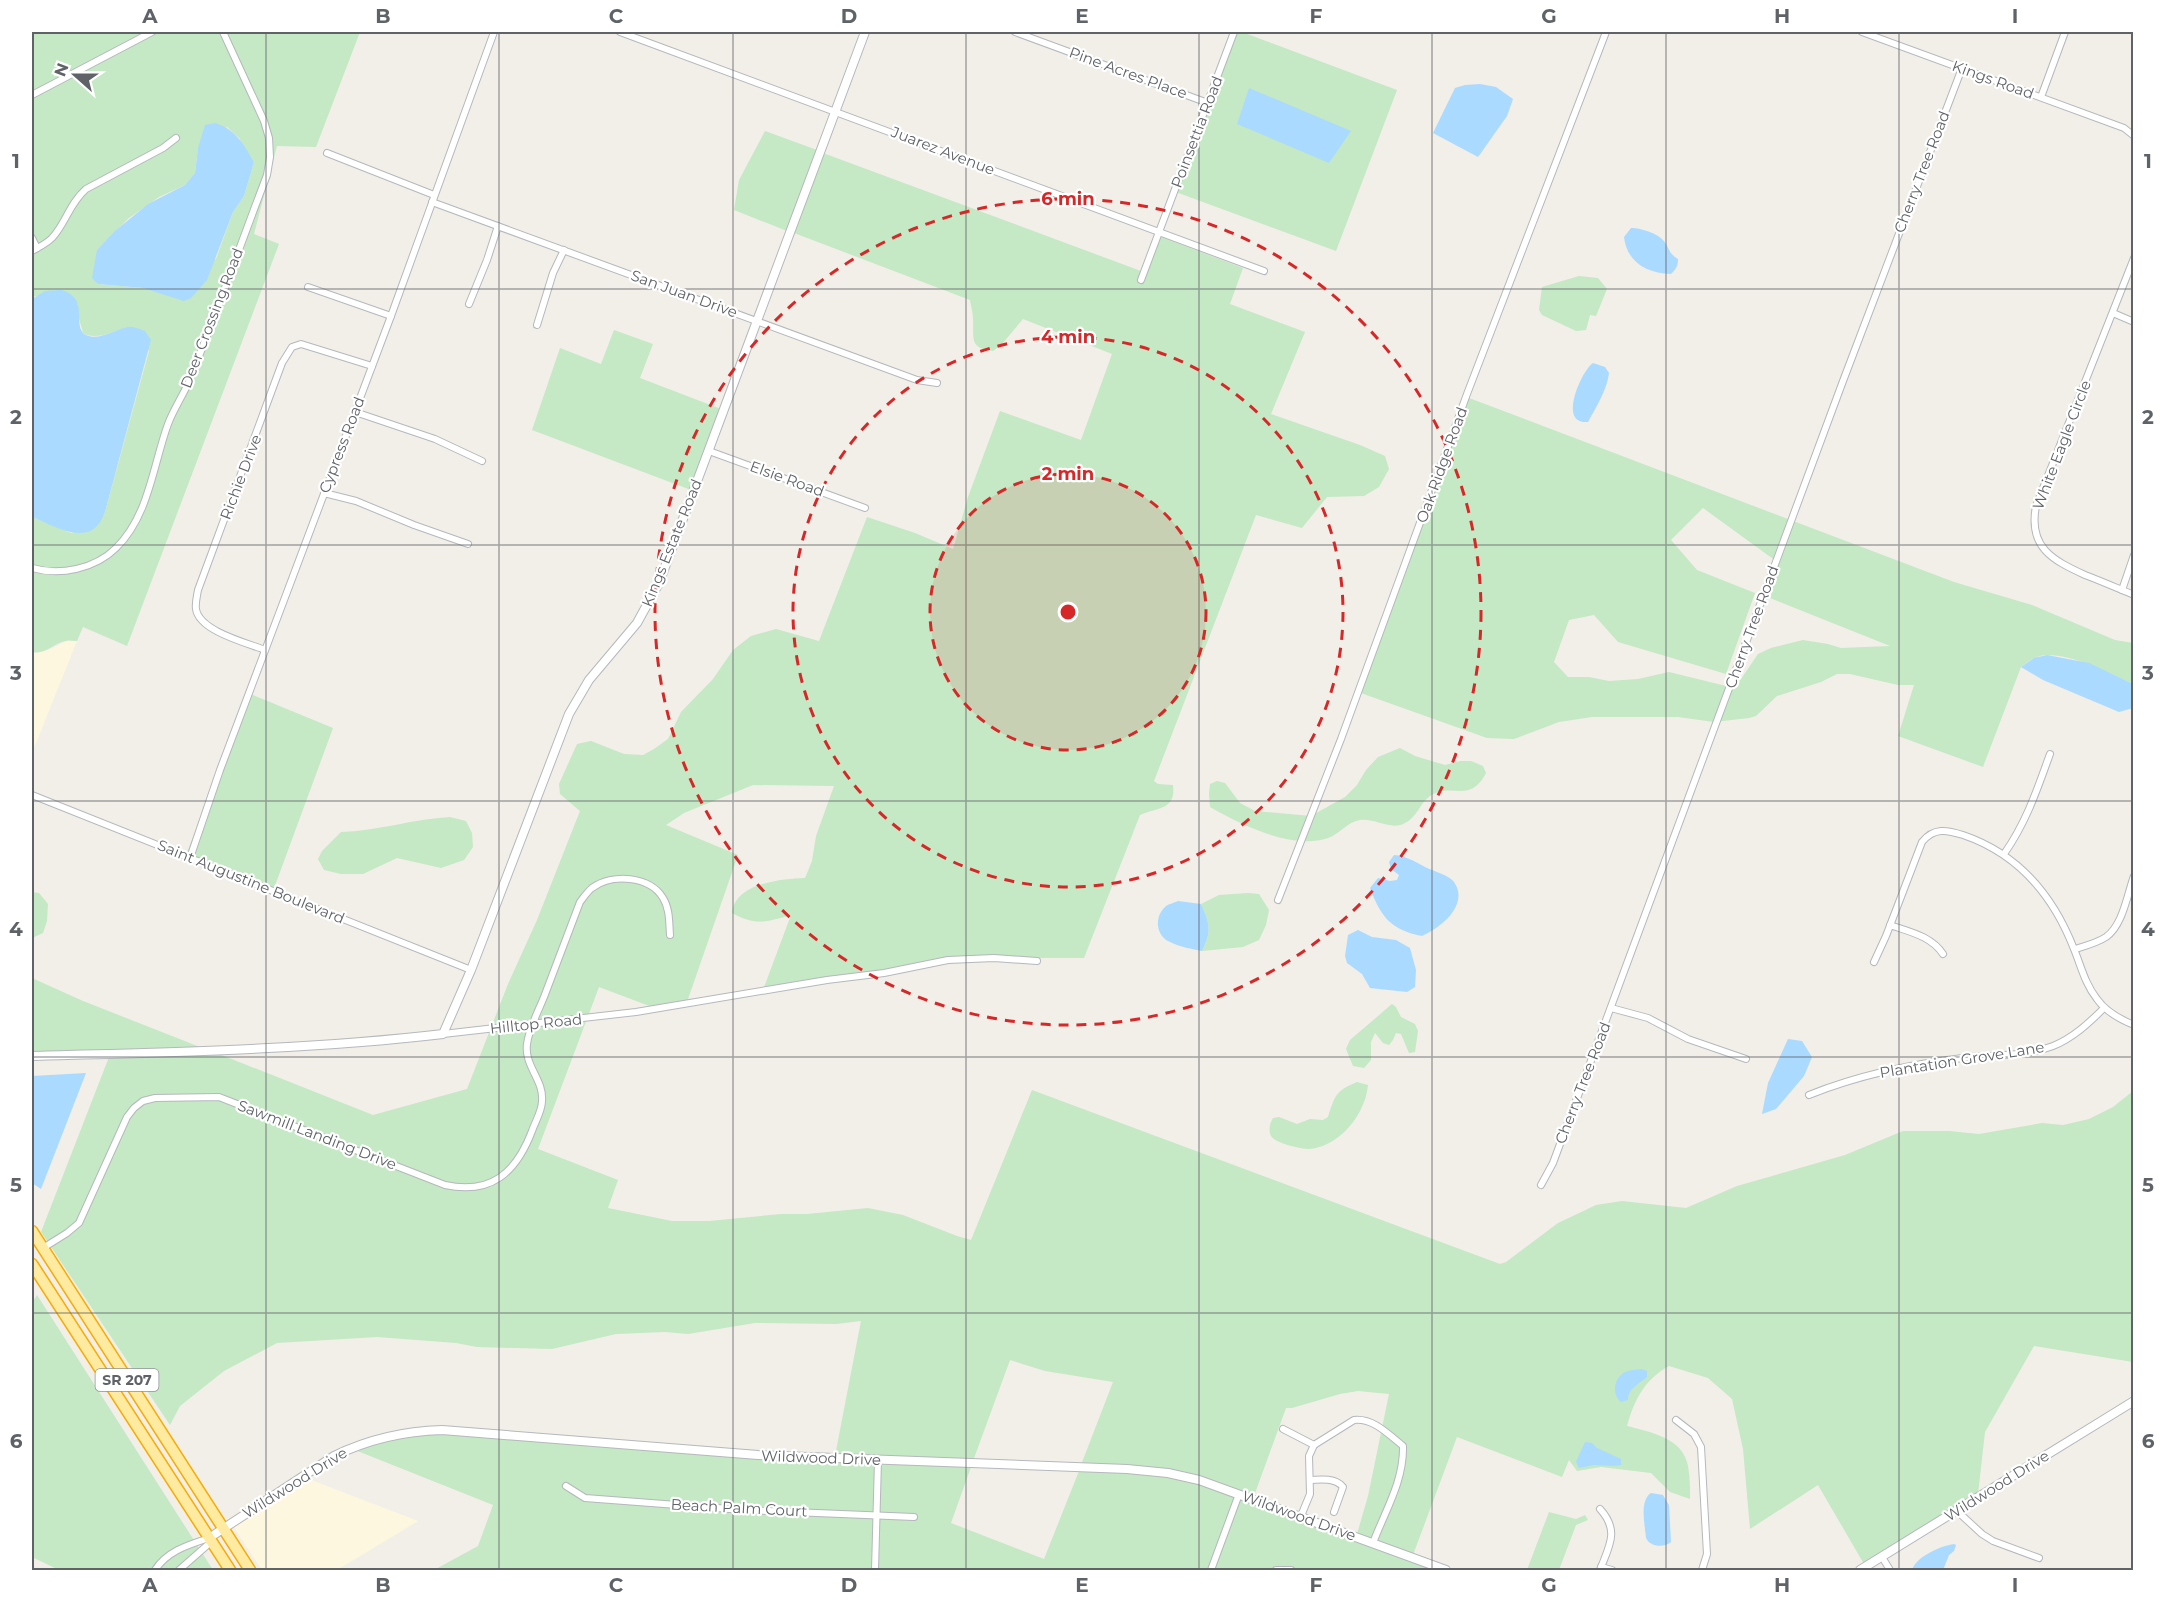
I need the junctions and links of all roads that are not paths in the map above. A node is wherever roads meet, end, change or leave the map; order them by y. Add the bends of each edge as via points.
1 (152, 32) edge
2 (223, 32) edge
3 (494, 32) edge
4 (620, 32) edge
5 (865, 32) edge
6 (1014, 32) edge
7 (1234, 32) edge
8 (1606, 32) edge
9 (1862, 32) edge
10 (2065, 32) edge
11 (1962, 68) junction
12 (32, 95) edge
13 (2041, 98) junction
14 (1208, 103) junction
15 (835, 111) junction
16 (2133, 127) edge
17 (2124, 128) junction
18 (2133, 136) edge
19 (176, 138) dead end
20 (327, 153) dead end
21 (434, 195) junction
22 (432, 202) junction
23 (498, 226) junction
24 (1158, 231) junction
25 (32, 237) edge
26 (34, 250) edge
27 (564, 250) junction
28 (2133, 258) edge
29 (1264, 272) dead end
30 (1141, 279) dead end
31 (308, 287) dead end
32 (469, 304) dead end
33 (2113, 313) junction
34 (391, 316) junction
35 (757, 321) junction
36 (2133, 322) edge
37 (537, 325) dead end
38 (372, 366) junction
39 (937, 382) dead end
40 (355, 412) junction
41 (709, 451) junction
42 (482, 461) dead end
43 (324, 493) junction
44 (865, 508) dead end
45 (468, 544) dead end
46 (2133, 555) edge
47 (32, 568) edge
48 (2122, 590) junction
49 (2133, 595) edge
50 (265, 650) junction
51 (2050, 754) dead end
52 (32, 795) edge
53 (2004, 854) junction
54 (190, 858) junction
55 (2133, 876) edge
56 (1278, 900) dead end
57 (1890, 925) junction
58 (670, 935) dead end
59 (2075, 950) junction
60 (1943, 954) dead end
61 (1037, 961) dead end
62 (1874, 962) dead end
63 (471, 970) junction
64 (1611, 1008) junction
65 (2104, 1008) junction
66 (532, 1024) junction
67 (2133, 1025) edge
68 (443, 1034) junction
69 (32, 1056) edge
70 (1746, 1059) dead end
71 (1809, 1095) dead end
72 (1541, 1185) dead end
73 (32, 1231) edge
74 (42, 1248) junction
75 (32, 1264) edge
76 (2133, 1401) edge
77 (1676, 1420) dead end
78 (1283, 1429) dead end
79 (1314, 1445) junction
80 (878, 1460) junction
81 (1310, 1480) junction
82 (566, 1486) dead end
83 (1239, 1494) junction
84 (1600, 1509) dead end
85 (1957, 1511) junction
86 (1334, 1512) dead end
87 (876, 1515) junction
88 (1301, 1516) junction
89 (914, 1517) dead end
90 (223, 1528) junction
91 (210, 1540) junction
92 (1373, 1543) junction
93 (1882, 1557) junction
94 (2039, 1558) dead end
95 (1601, 1569) edge
96 (155, 1570) edge
97 (179, 1570) edge
98 (230, 1570) edge
99 (250, 1570) edge
100 (875, 1570) edge
101 (1211, 1570) edge
102 (1276, 1570) edge
103 (1292, 1570) edge
104 (1446, 1570) edge
105 (1612, 1570) edge
106 (1702, 1570) edge
107 (1860, 1570) edge
108 (1890, 1570) edge

1 - 12 street
2 - 47 street, Deer Crossing Road via 269,138 267,175 189,382 168,424 137,520 116,548 91,564 57,571
3 - 21 street, Cypress Road
4 - 15 street, Juarez Avenue
5 - 15 street, Kings Estate Road
6 - 14 street, Pine Acres Place
7 - 14 street, Poinsettia Road
8 - 56 street, Oak Ridge Road
9 - 11 street, Kings Road
10 - 13 street
11 - 13 street, Kings Road
11 - 64 street, Cherry Tree Road
13 - 17 street, Kings Road
14 - 24 street, Poinsettia Road
15 - 24 street, Juarez Avenue
15 - 35 street, Kings Estate Road
16 - 17 street, Kings Road
17 - 18 street, Kings Road
19 - 26 street via 86,189 76,198 55,235
20 - 21 street
21 - 22 street, Cypress Road
22 - 23 street, San Juan Drive
22 - 34 street, Cypress Road
23 - 27 street, San Juan Drive
23 - 32 street
24 - 29 street, Juarez Avenue
24 - 30 street, Poinsettia Road
25 - 26 street
27 - 35 street, San Juan Drive
27 - 37 street
28 - 33 street, White Eagle Circle
31 - 34 street
33 - 36 street
33 - 48 street, White Eagle Circle via 2036,506 2034,522 2040,544 2052,559
34 - 38 street, Cypress Road
35 - 39 street, San Juan Drive via 917,380
35 - 41 street, Kings Estate Road
38 - 40 street, Cypress Road
38 - 50 street, Richie Drive via 300,344 292,347 282,363 195,607 206,626
40 - 42 street via 435,439
40 - 43 street, Cypress Road
41 - 44 street, Elsie Road
41 - 63 street, Kings Estate Road via 653,597 628,635 585,685 569,714
43 - 45 street via 370,506
43 - 50 street, Cypress Road
46 - 48 street
48 - 49 street, White Eagle Circle
50 - 54 street, Cypress Road
51 - 53 street via 2031,806
52 - 54 street, Saint Augustine Boulevard
53 - 57 street via 1948,831 1930,834 1920,846
53 - 59 street via 2027,872 2048,897
54 - 63 street, Saint Augustine Boulevard
55 - 59 street via 2113,930
57 - 60 street via 1926,938
57 - 62 street
58 - 66 street, Sawmill Landing Drive via 667,905 647,883 632,879 607,882 590,890 580,902
59 - 65 street via 2092,992
61 - 66 street, Hilltop Road via 948,960 636,1012
63 - 68 street, Kings Estate Road
64 - 70 street via 1648,1018 1688,1039
64 - 72 street, Cherry Tree Road via 1554,1163
65 - 67 street
65 - 71 street, Plantation Grove Lane via 2075,1034 2044,1049 1888,1071
66 - 68 street, Hilltop Road
66 - 74 street, Sawmill Landing Drive via 527,1056 543,1101 525,1150 498,1179 469,1188 445,1185 219,1097 155,1098 143,1101 127,1117 79,1223
68 - 69 street, Hilltop Road via 360,1044
73 - 74 highway, SR 207
74 - 90 highway, SR 207
75 - 91 highway, SR 207
76 - 85 street, Wildwood Drive
77 - 106 street via 1694,1434 1701,1447 1707,1554
78 - 79 street
79 - 81 street
79 - 92 street via 1361,1419 1377,1425 1403,1446 1404,1461 1397,1488
80 - 83 street, Wildwood Drive via 1148,1470 1188,1476
80 - 87 street
80 - 90 street, Wildwood Drive via 414,1431 370,1441 334,1456
81 - 86 street via 1339,1482 1343,1487
81 - 88 street via 1310,1494
82 - 87 street, Beach Palm Court via 585,1498
83 - 88 street, Wildwood Drive
83 - 101 street
84 - 95 street via 1612,1532
85 - 93 street, Wildwood Drive
85 - 94 street via 1993,1541
87 - 89 street, Beach Palm Court
87 - 100 street
88 - 92 street, Wildwood Drive
90 - 91 street, Wildwood Drive
90 - 99 highway, SR 207
91 - 96 street via 179,1548
91 - 97 street
91 - 98 highway, SR 207
92 - 104 street, Wildwood Drive
93 - 107 street, Wildwood Drive
93 - 108 street
95 - 105 street
102 - 103 street

